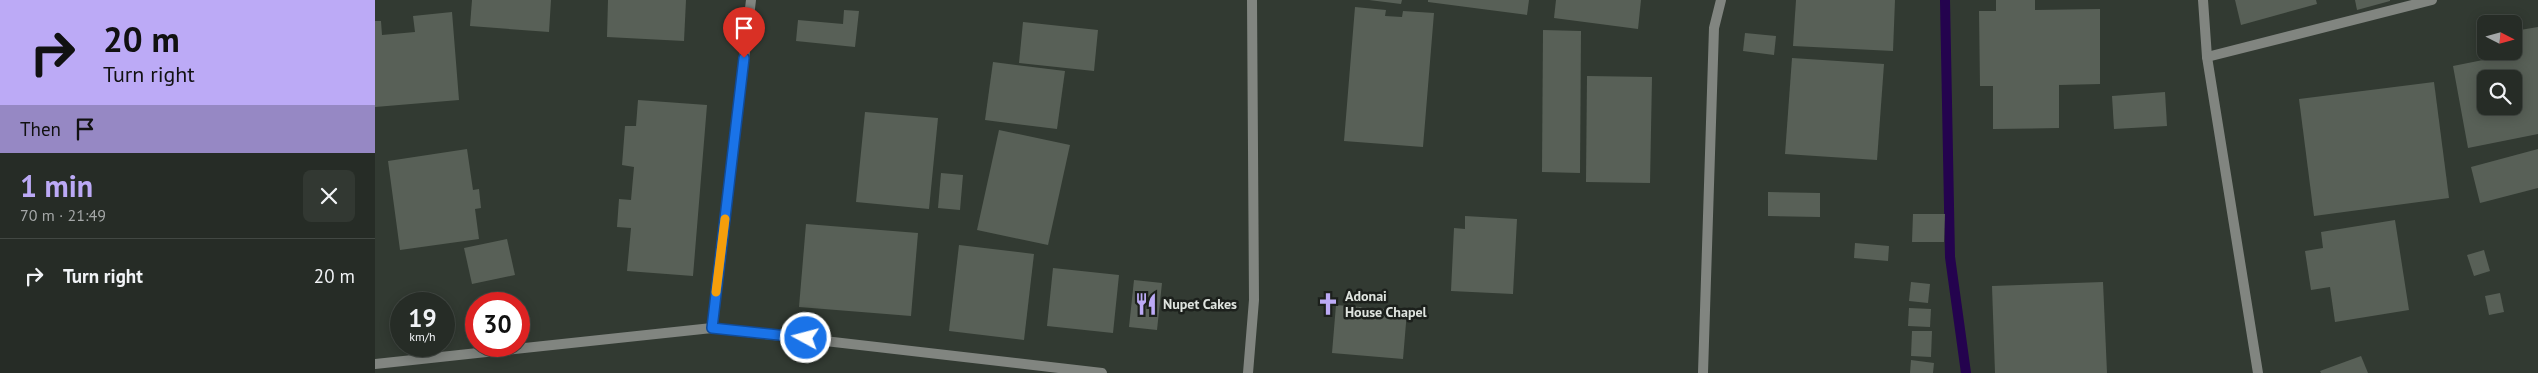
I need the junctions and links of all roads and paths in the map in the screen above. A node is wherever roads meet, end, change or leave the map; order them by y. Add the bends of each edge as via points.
1 (751, 0) edge
2 (1252, 0) edge
3 (1721, 0) edge
4 (2203, 0) edge
5 (2432, 0) edge
6 (2207, 57) junction
7 (712, 328) junction
8 (375, 364) edge
9 (1102, 373) edge
10 (1248, 373) edge
11 (1703, 373) edge
12 (2258, 373) edge

1 - 7 street
2 - 10 street via 1254,300
3 - 11 street via 1714,28
4 - 6 street
5 - 6 street
6 - 12 street
7 - 8 street
7 - 9 street

